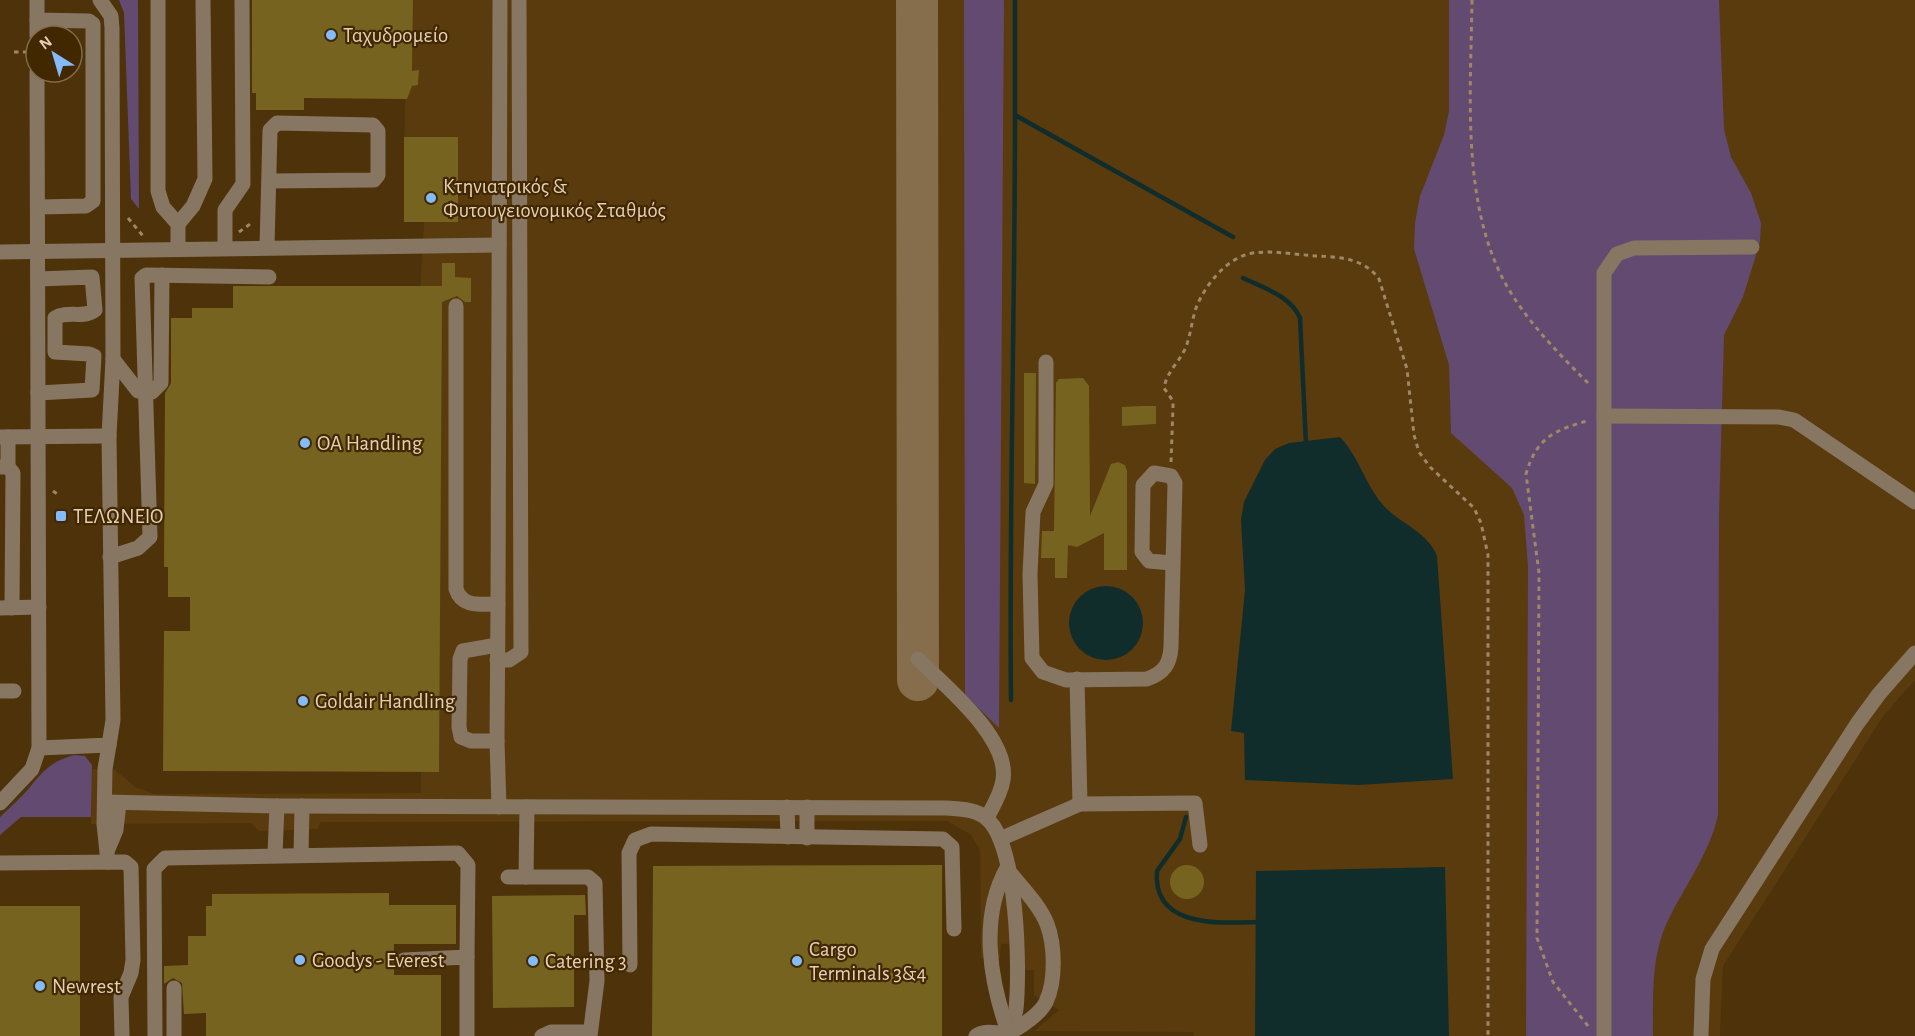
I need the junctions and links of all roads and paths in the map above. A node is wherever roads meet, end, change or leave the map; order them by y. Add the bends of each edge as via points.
1 (100, 0) edge
2 (158, 0) edge
3 (203, 0) edge
4 (242, 0) edge
5 (500, 0) edge
6 (519, 0) edge
7 (1472, 0) edge
8 (39, 12) edge
9 (14, 52) dead end
10 (24, 52) edge
11 (37, 84) edge
12 (270, 181) junction
13 (38, 207) junction
14 (123, 216) dead end
15 (255, 219) dead end
16 (178, 224) junction
17 (145, 237) dead end
18 (225, 241) junction
19 (499, 245) junction
20 (267, 247) junction
21 (1752, 247) dead end
22 (178, 248) junction
23 (113, 250) junction
24 (0, 252) edge
25 (38, 252) junction
26 (162, 276) junction
27 (269, 277) dead end
28 (38, 279) junction
29 (456, 306) dead end
30 (113, 359) junction
31 (1046, 362) dead end
32 (38, 393) junction
33 (146, 393) junction
34 (1605, 394) junction
35 (1604, 416) junction
36 (109, 436) junction
37 (4, 437) edge
38 (38, 437) junction
39 (4, 467) edge
40 (1171, 476) junction
41 (1915, 502) edge
42 (110, 557) junction
43 (1172, 563) junction
44 (498, 604) junction
45 (39, 607) junction
46 (6, 608) edge
47 (497, 652) junction
48 (1915, 653) edge
49 (918, 659) dead end
50 (1077, 679) junction
51 (497, 741) junction
52 (109, 745) junction
53 (39, 748) junction
54 (0, 803) edge
55 (112, 803) junction
56 (1080, 804) junction
57 (277, 806) junction
58 (302, 806) junction
59 (499, 807) junction
60 (527, 807) junction
61 (788, 807) junction
62 (807, 807) junction
63 (987, 818) junction
64 (788, 837) junction
65 (807, 838) junction
66 (1000, 839) junction
67 (1200, 845) dead end
68 (275, 854) junction
69 (108, 855) junction
70 (301, 855) junction
71 (0, 863) edge
72 (1007, 868) junction
73 (508, 877) dead end
74 (526, 877) junction
75 (954, 929) dead end
76 (466, 957) junction
77 (404, 960) dead end
78 (630, 965) dead end
79 (174, 988) dead end
80 (590, 1034) edge
81 (1009, 1035) edge
82 (1599, 1035) edge
83 (122, 1036) edge
84 (155, 1036) edge
85 (174, 1036) edge
86 (467, 1036) edge
87 (542, 1036) edge
88 (976, 1036) edge
89 (1488, 1036) edge
90 (1701, 1036) edge

1 - 23 street via 111,16 112,28
2 - 16 street via 158,191 163,207
3 - 16 street via 205,179 193,206
4 - 18 street via 243,184 225,210
5 - 19 street
6 - 47 street via 521,652 509,660
7 - 34 path via 1470,98 1476,183 1491,251 1527,315 1588,383
8 - 13 street via 93,24 94,94 93,201 86,206
9 - 10 path
11 - 13 street
12 - 12 street via 374,180 378,175 378,131 373,125 277,123 270,130
12 - 20 street
13 - 25 street
14 - 17 path
15 - 18 path via 246,230
16 - 22 street
18 - 20 street
18 - 22 street
19 - 20 street
19 - 44 street
21 - 34 street via 1634,248 1612,258 1603,281
22 - 23 street
23 - 25 street
23 - 30 street
24 - 25 street
25 - 28 street
26 - 27 street
26 - 33 street via 161,383
26 - 33 street via 146,275 141,282
28 - 32 street
28 - 32 street via 92,277 95,310 55,318 55,352 92,354 94,388 90,392
29 - 44 street via 456,589 468,603
30 - 33 street via 138,391
30 - 36 street
31 - 50 street via 1046,484 1034,512 1030,648 1043,672 1066,680
32 - 38 street
33 - 42 street via 150,537 138,548
34 - 35 street
35 - 41 street via 1794,420
35 - 82 street
35 - 82 path via 1557,429 1540,444 1526,474 1539,573 1537,938 1553,982
36 - 38 street
36 - 42 street
37 - 38 street
37 - 39 street
38 - 45 street
39 - 46 street via 13,473
40 - 43 street
40 - 43 street via 1154,474 1143,485 1142,552 1149,561
40 - 89 path via 1173,401 1164,388 1166,378 1187,347 1195,310 1210,281 1251,254 1336,257 1363,264 1373,271 1379,279 1407,369 1413,435 1419,452 1474,508 1487,547
42 - 52 street via 113,720
43 - 50 street via 1171,655 1164,670 1147,679
44 - 47 street
45 - 46 street
45 - 53 street
47 - 51 street
47 - 51 street via 463,651 459,727 461,737 471,741
48 - 90 street via 1857,724 1712,949 1703,979
49 - 63 street via 982,725 999,752 1003,779
50 - 56 street
51 - 59 street
52 - 53 street
52 - 55 street via 105,769
53 - 54 street via 32,769
55 - 57 street
55 - 69 street via 104,829
56 - 66 street
56 - 67 street via 1195,803
57 - 58 street
57 - 68 street
58 - 59 street
58 - 70 street
59 - 60 street
60 - 61 street
60 - 74 street
61 - 62 street
61 - 64 street
62 - 63 street via 960,808
62 - 65 street
63 - 66 street
64 - 65 street
64 - 78 street via 651,834 635,840 629,853
65 - 75 street via 949,842
66 - 72 street
68 - 70 street
68 - 84 street via 165,858 158,862 154,869
69 - 71 street
69 - 83 street via 131,867 133,879 133,960 132,974 122,997
70 - 76 street via 458,853 468,865
72 - 81 street via 1014,897 1017,967 1016,1012
72 - 81 street via 994,902 991,958
72 - 81 street via 1040,912 1052,940 1052,979 1046,1002
73 - 74 street
74 - 80 street via 588,877 595,882 597,981
76 - 77 street
76 - 86 street
79 - 85 street
80 - 87 street via 551,1032
81 - 88 street via 984,1032

